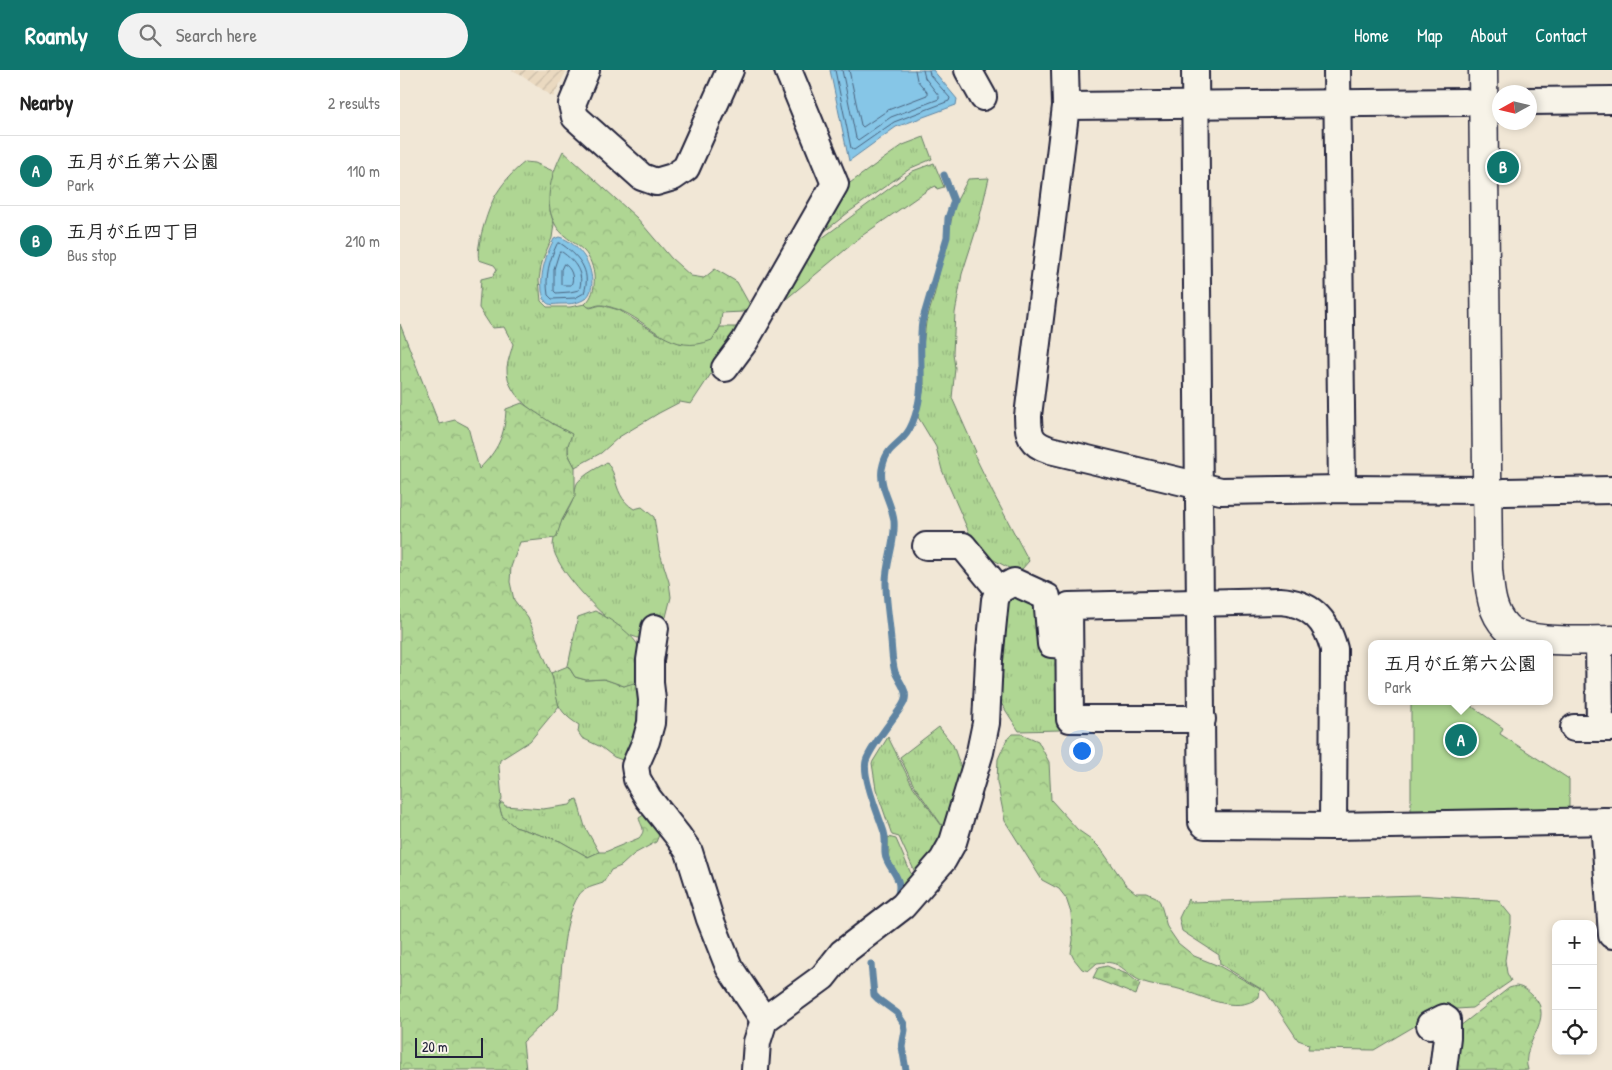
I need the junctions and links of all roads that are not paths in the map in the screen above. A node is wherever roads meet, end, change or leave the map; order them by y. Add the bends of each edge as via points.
1 (586, 70) edge
2 (730, 70) edge
3 (788, 70) edge
4 (968, 70) edge
5 (1065, 70) edge
6 (1195, 70) edge
7 (1337, 70) edge
8 (1483, 70) edge
9 (983, 97) dead end
10 (1612, 100) edge
11 (1483, 102) edge
12 (1537, 102) edge
13 (1337, 104) junction
14 (1195, 105) junction
15 (1066, 106) junction
16 (726, 368) dead end
17 (1199, 487) junction
18 (1342, 489) junction
19 (1612, 490) edge
20 (1496, 491) junction
21 (926, 546) dead end
22 (999, 590) junction
23 (1201, 602) junction
24 (655, 628) dead end
25 (1606, 640) edge
26 (1069, 645) junction
27 (1202, 719) junction
28 (1574, 728) dead end
29 (1606, 728) edge
30 (1608, 821) edge
31 (1334, 826) junction
32 (1612, 934) edge
33 (764, 1020) junction
34 (1430, 1025) dead end
35 (755, 1070) edge
36 (1442, 1070) edge

1 - 2 street via 572,104 576,117 642,177 656,182 673,177 686,168
3 - 16 street via 836,184
4 - 9 street
5 - 15 street
6 - 14 street
7 - 13 street
8 - 11 street
10 - 12 street
11 - 13 street
11 - 20 street
13 - 14 street
13 - 18 street
14 - 15 street
14 - 17 street
15 - 17 street via 1028,416 1030,437 1050,450
17 - 18 street via 1221,492
17 - 23 street
18 - 20 street
19 - 20 street
20 - 25 street via 1489,585 1493,604 1502,622 1513,632 1530,636
21 - 22 street via 962,546
22 - 26 street via 1014,582 1047,597 1052,644
22 - 33 street via 995,600 986,723 980,752 952,842 943,860 903,906 842,953 823,977
23 - 26 street via 1069,606
23 - 27 street
23 - 31 street via 1290,602 1315,614 1328,629 1334,655
24 - 33 street via 650,660 651,723 635,766 637,778 648,798 690,852 729,968
25 - 29 street
26 - 27 street via 1070,719
27 - 31 street via 1202,822 1205,826
28 - 29 street
30 - 31 street
30 - 32 street
33 - 35 street via 757,1042
34 - 36 street via 1444,1018 1447,1020

